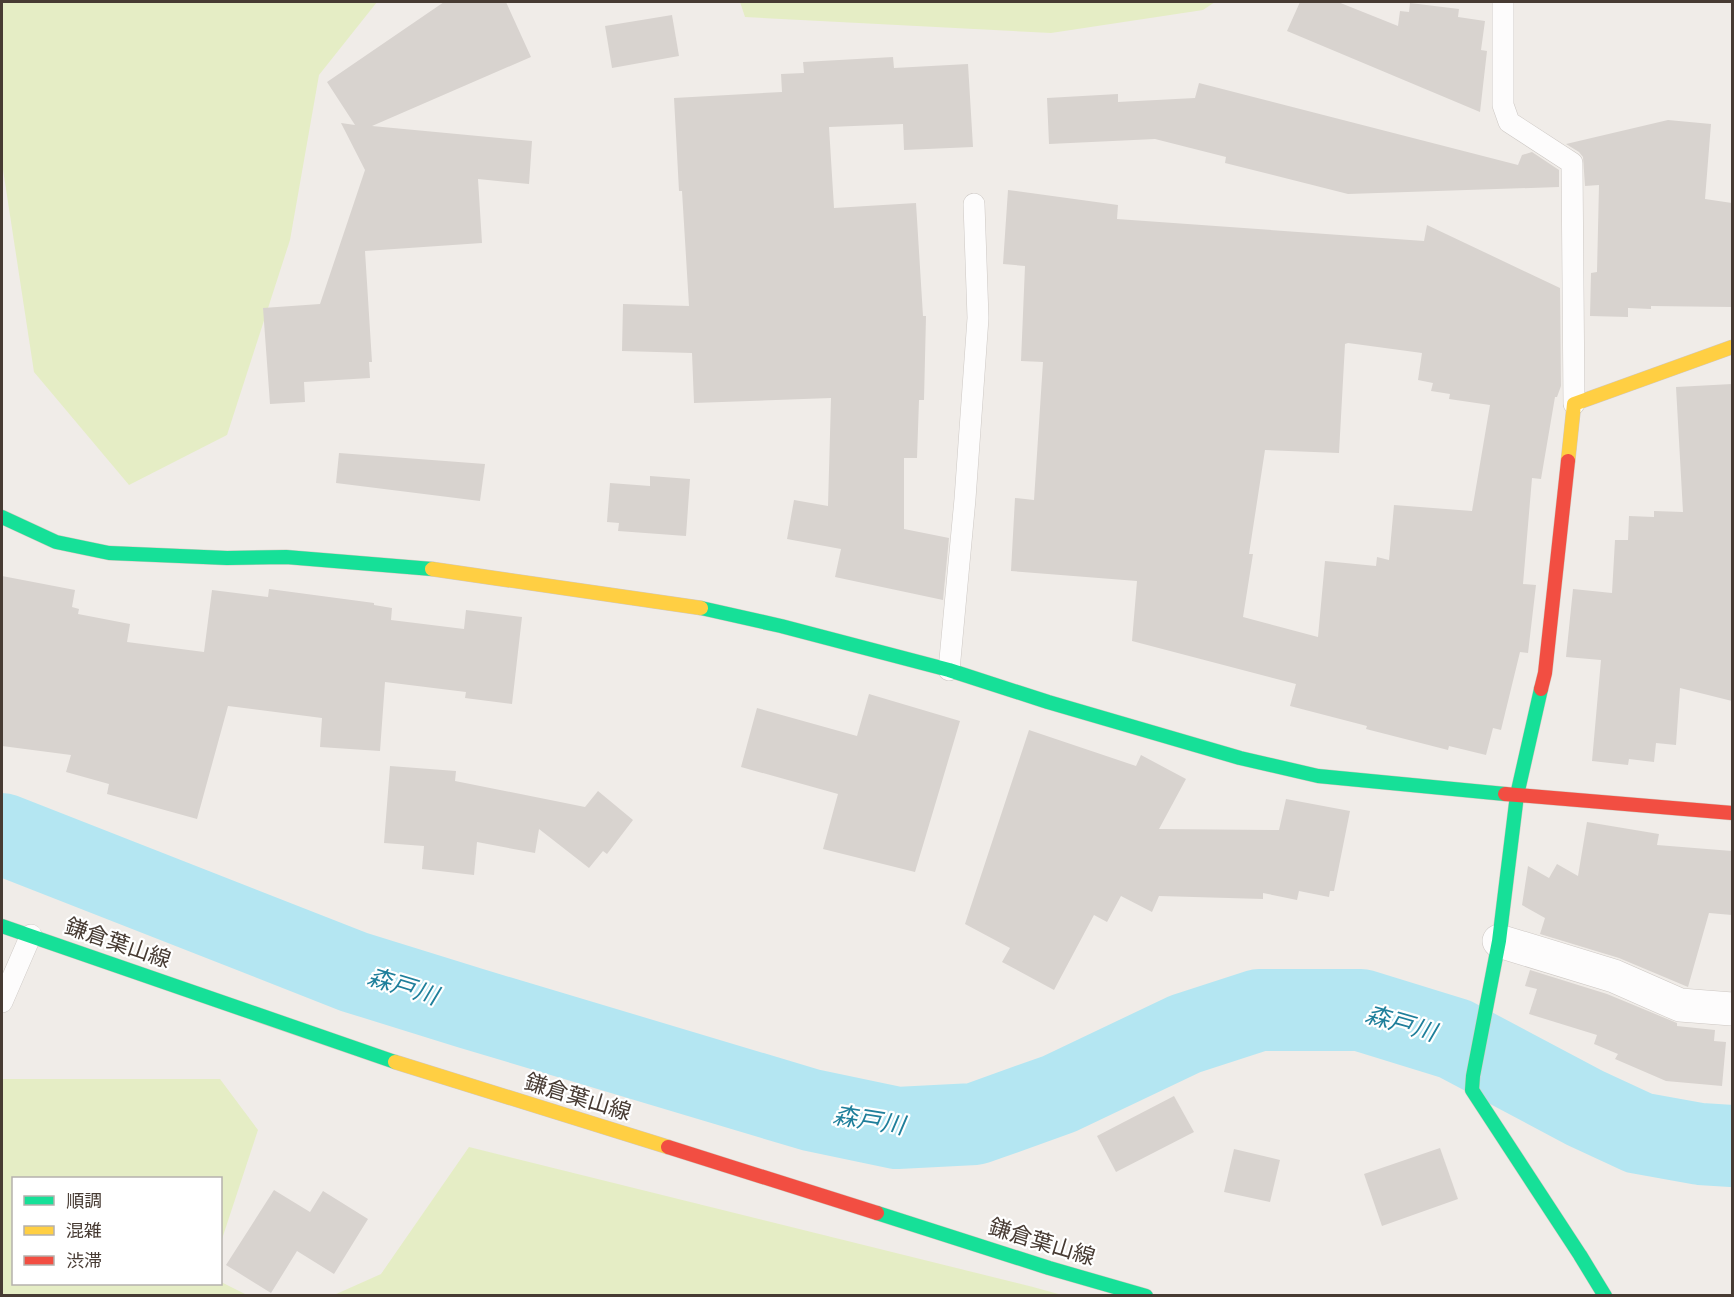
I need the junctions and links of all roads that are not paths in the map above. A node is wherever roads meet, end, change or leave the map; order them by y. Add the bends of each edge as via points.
1 (1503, 2) edge
2 (974, 204) dead end
3 (1732, 347) edge
4 (1574, 404) junction
5 (2, 517) edge
6 (949, 670) junction
7 (1517, 795) junction
8 (1732, 813) edge
9 (2, 926) edge
10 (31, 935) junction
11 (1499, 941) junction
12 (2, 1002) edge
13 (1732, 1009) edge
14 (1146, 1296) edge
15 (1605, 1296) edge

1 - 4 lane via 1503,105 1509,122 1572,163
2 - 6 lane via 978,318
3 - 4 street
4 - 7 street via 1545,673
5 - 6 street via 56,542 108,554 286,556 360,562 445,570 704,609
6 - 7 street via 1240,758 1318,776
7 - 8 street
7 - 11 street
9 - 10 street, 鎌倉葉山線
10 - 12 lane
10 - 14 street, 鎌倉葉山線 via 397,1063
11 - 13 street via 1614,976 1680,1005
11 - 15 street via 1472,1090

